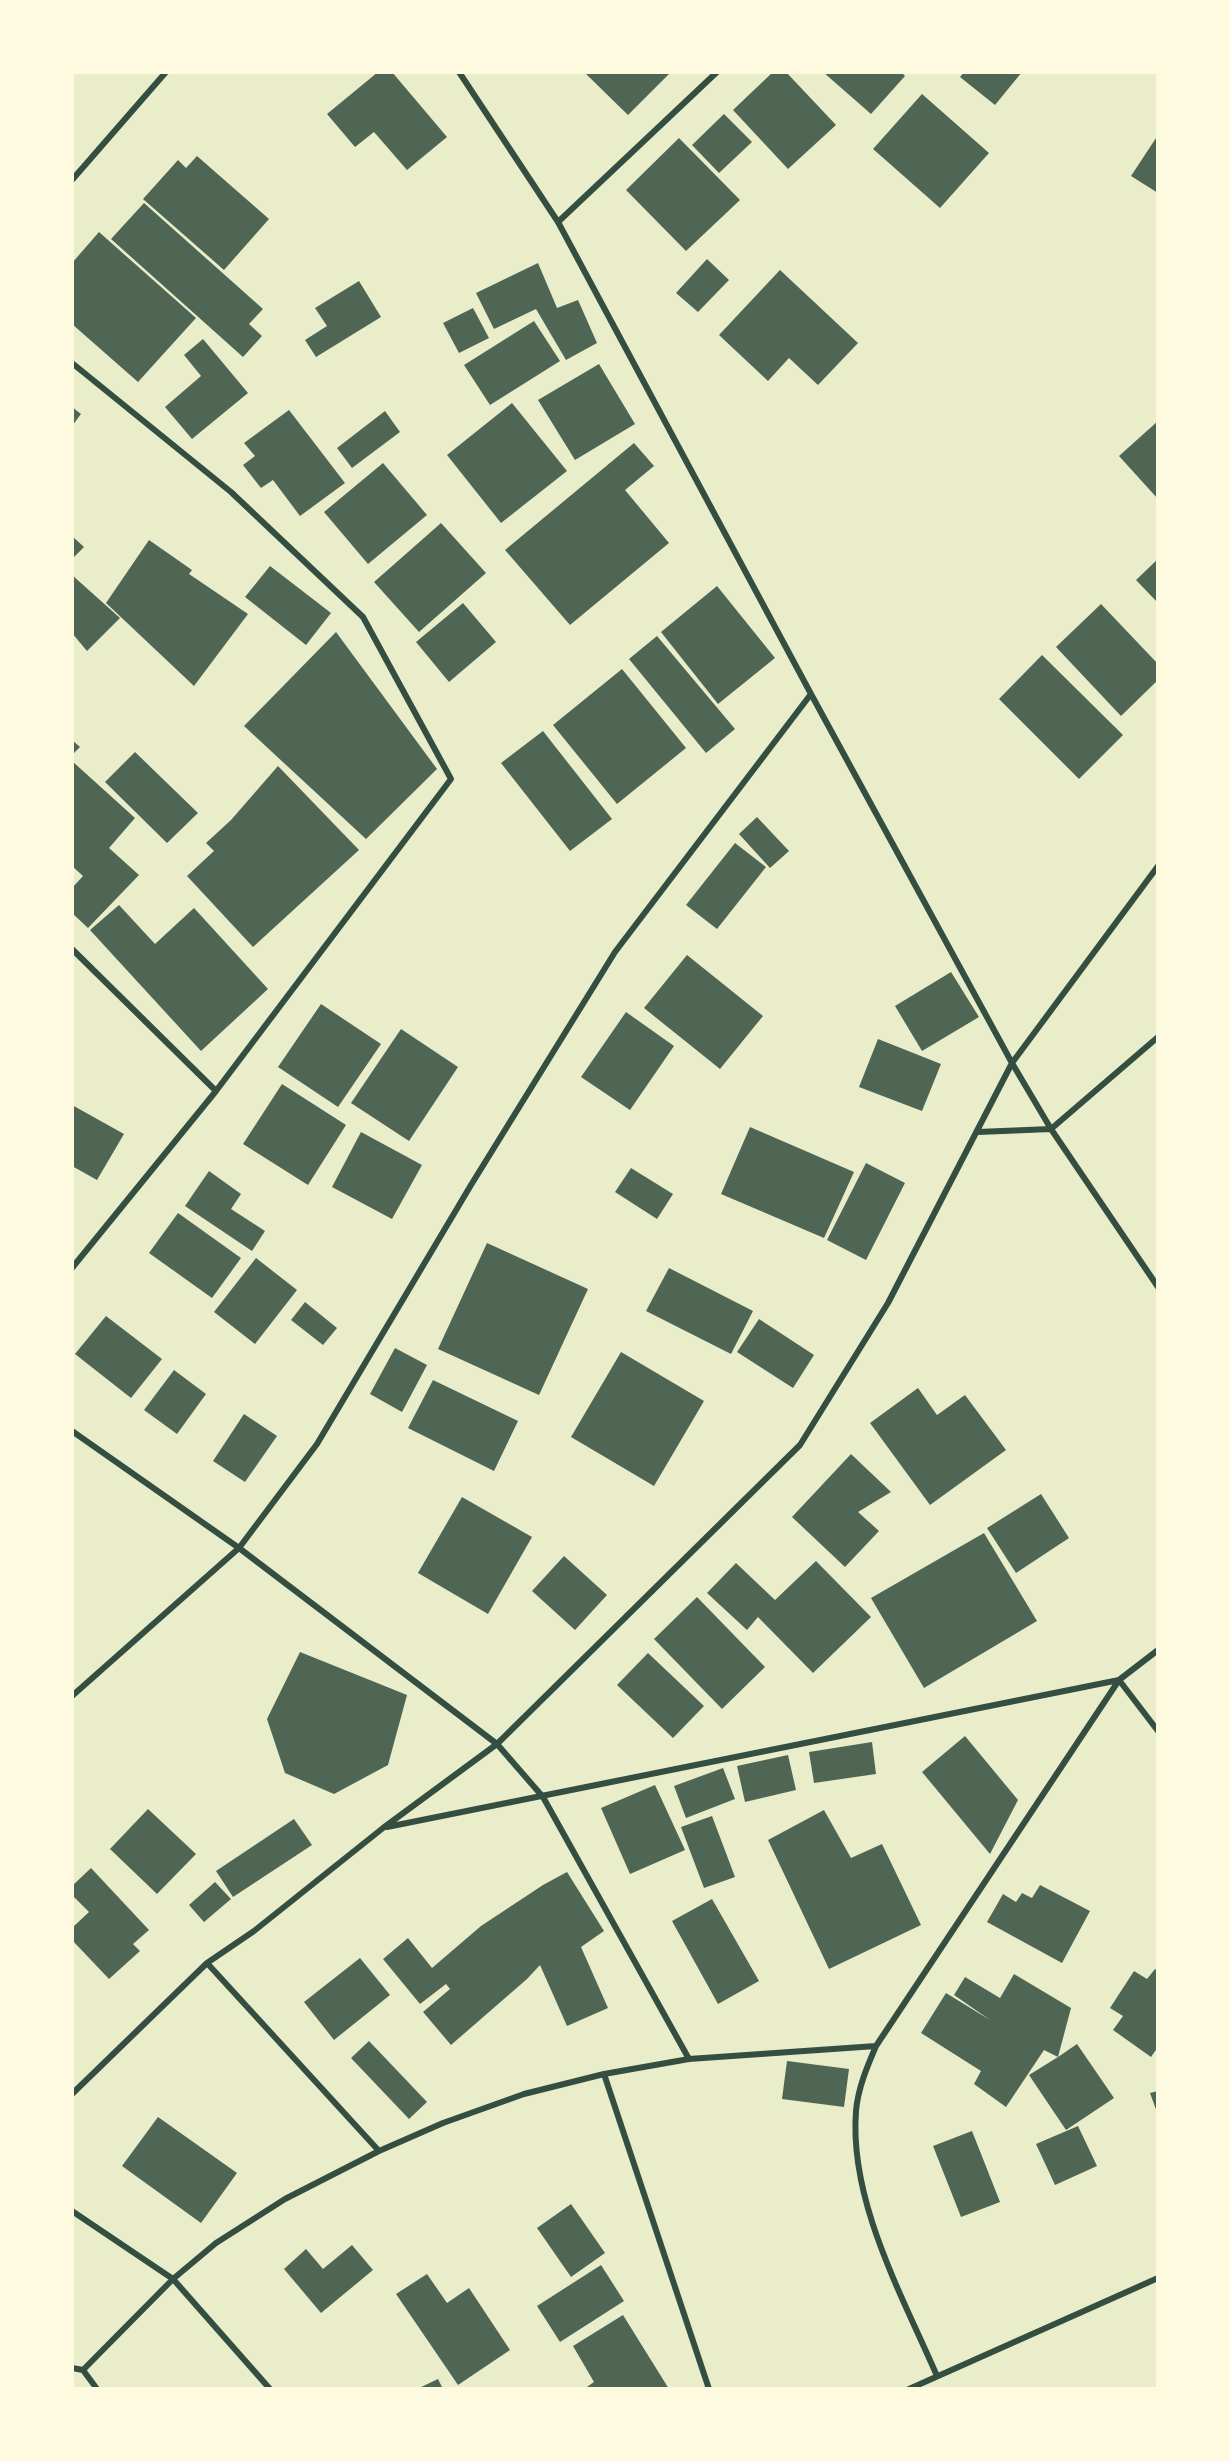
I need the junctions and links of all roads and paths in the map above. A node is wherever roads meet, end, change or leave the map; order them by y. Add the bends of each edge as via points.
1 (165, 72) edge
2 (459, 72) edge
3 (717, 72) edge
4 (72, 180) edge
5 (558, 222) junction
6 (72, 363) edge
7 (811, 694) junction
8 (1158, 866) edge
9 (72, 949) edge
10 (1158, 1037) edge
11 (1012, 1063) junction
12 (216, 1091) junction
13 (1051, 1129) junction
14 (978, 1132) junction
15 (72, 1268) edge
16 (1158, 1287) edge
17 (72, 1431) edge
18 (238, 1548) junction
19 (1158, 1650) edge
20 (1119, 1680) junction
21 (72, 1696) edge
22 (1158, 1731) edge
23 (497, 1744) junction
24 (543, 1797) junction
25 (383, 1828) junction
26 (207, 1963) junction
27 (876, 2046) junction
28 (688, 2059) junction
29 (604, 2074) junction
30 (72, 2094) edge
31 (379, 2151) junction
32 (72, 2211) edge
33 (1158, 2278) edge
34 (173, 2279) junction
35 (72, 2368) edge
36 (83, 2370) junction
37 (937, 2376) junction
38 (97, 2389) edge
39 (270, 2389) edge
40 (709, 2389) edge
41 (909, 2389) edge

1 - 4 street
2 - 5 street
3 - 5 street
5 - 7 street
6 - 12 street via 231,492 363,617 451,779
7 - 11 street
7 - 18 street via 615,952 317,1444
8 - 11 street
9 - 12 street
10 - 13 street
11 - 13 street
11 - 14 street
12 - 15 street
13 - 14 street
13 - 16 street
14 - 23 street via 888,1303 800,1445
17 - 18 street
18 - 21 street
18 - 23 street
19 - 20 street
20 - 22 street
20 - 24 street
20 - 27 street
23 - 24 street
23 - 25 street
24 - 25 street
24 - 28 street
25 - 26 street via 254,1931
26 - 30 street
26 - 31 street
27 - 28 street
27 - 37 street via 861,2081 856,2111 862,2186 877,2235
28 - 29 street
29 - 31 street via 524,2094
29 - 40 street
31 - 34 street via 285,2199 216,2243
32 - 34 street
33 - 37 street
34 - 36 street
34 - 39 street
35 - 36 street
36 - 38 street
37 - 41 street

